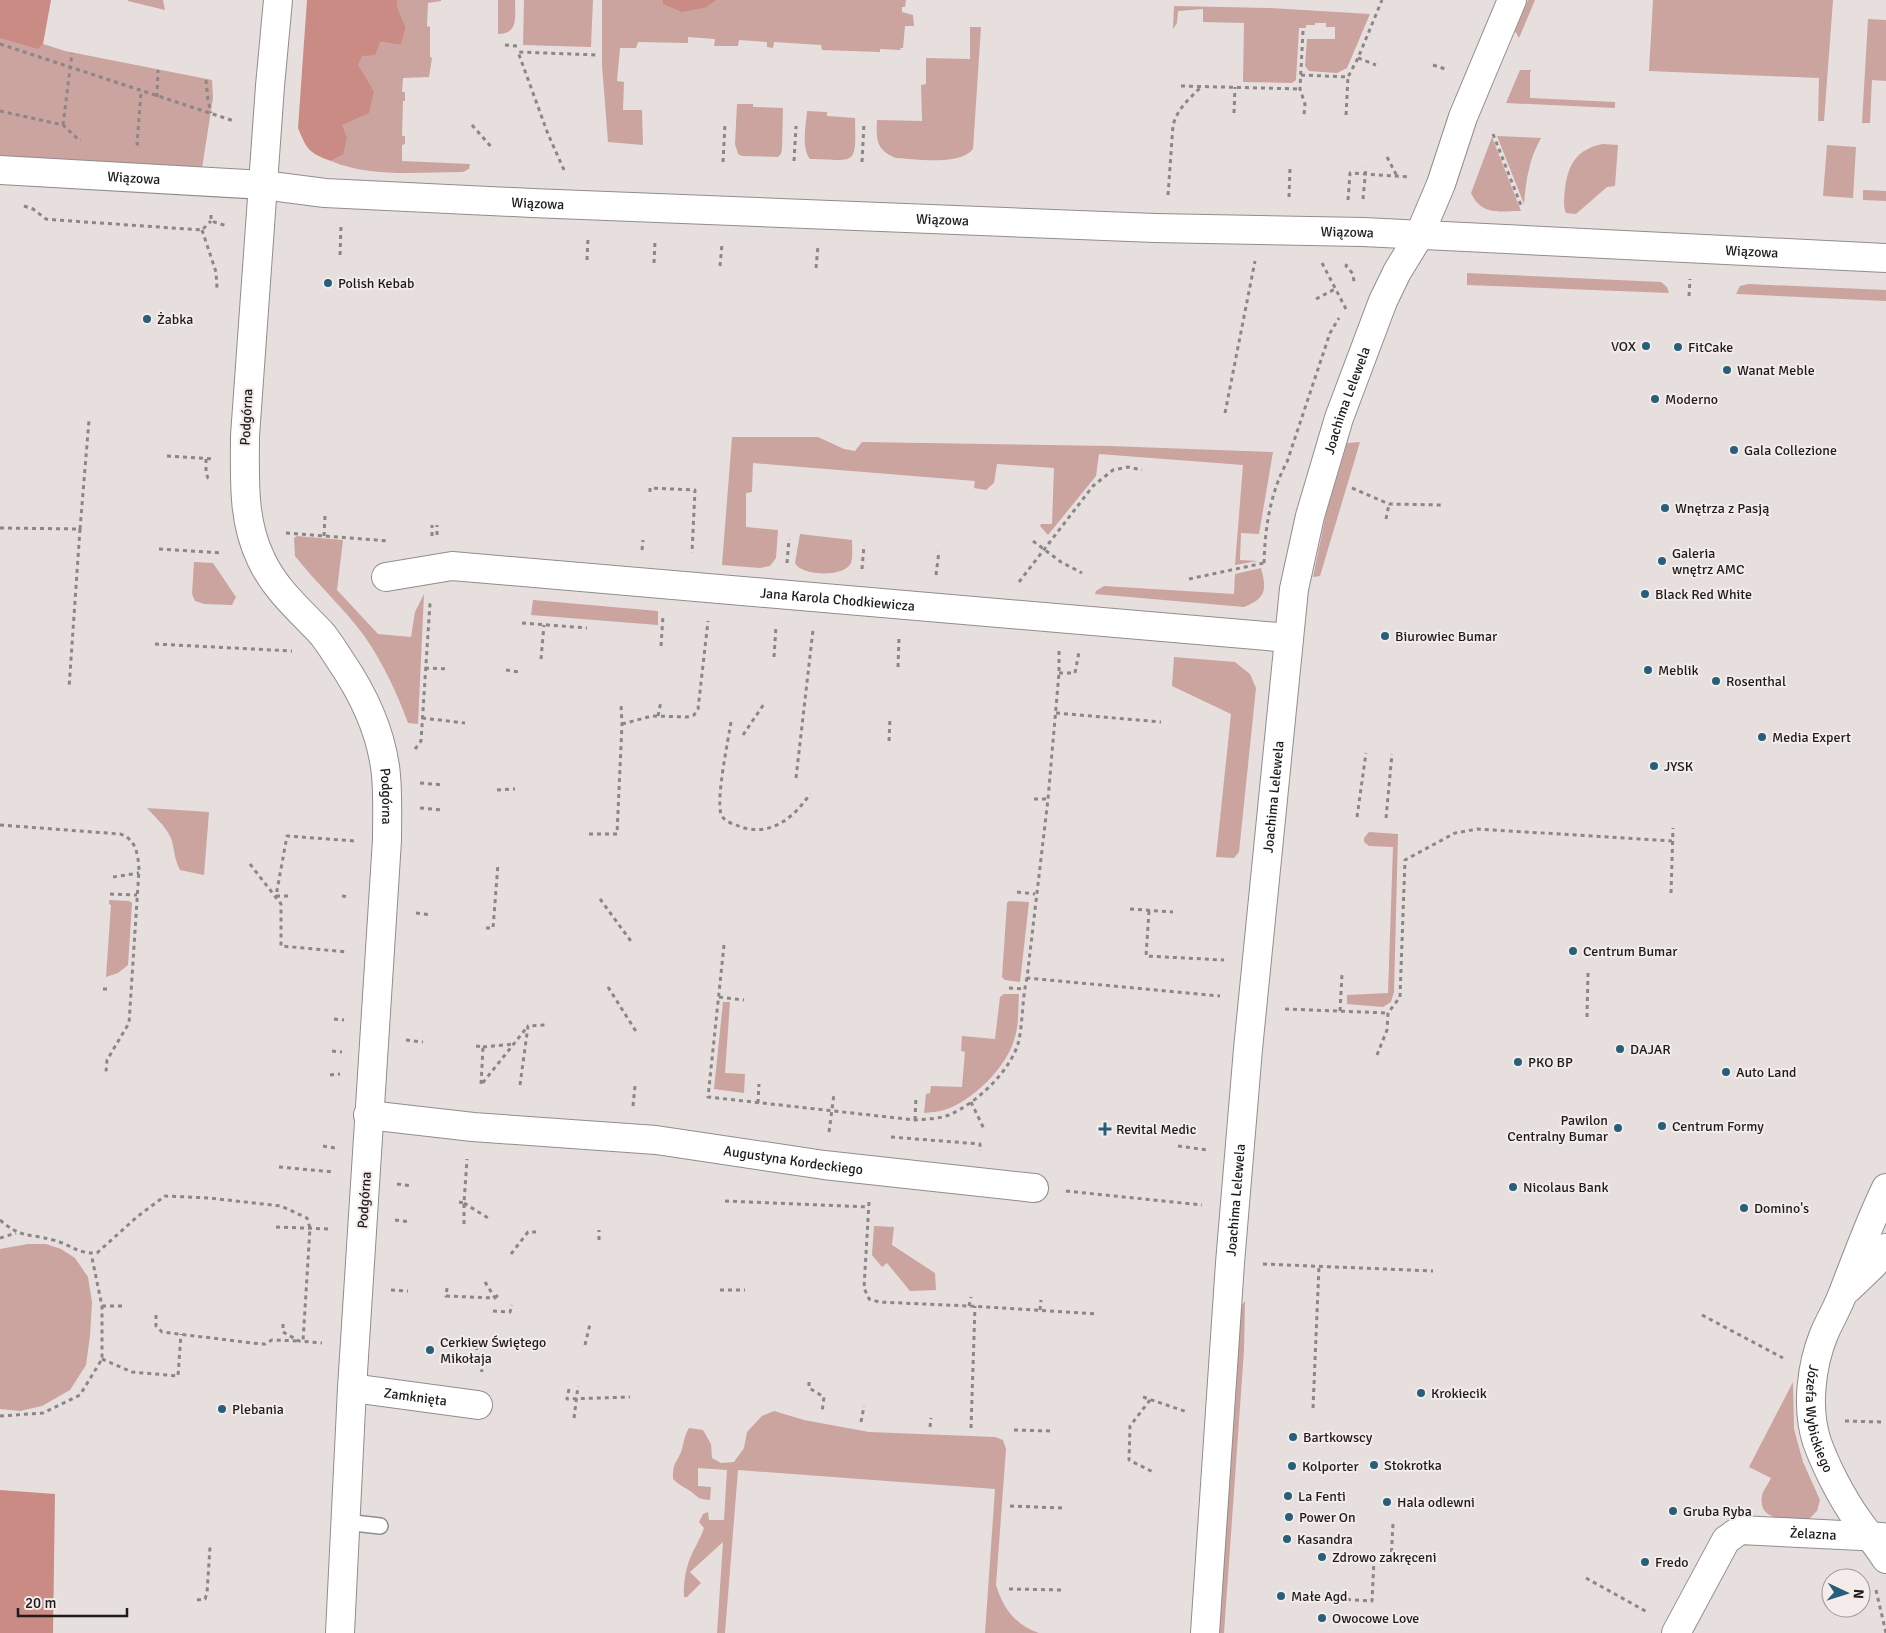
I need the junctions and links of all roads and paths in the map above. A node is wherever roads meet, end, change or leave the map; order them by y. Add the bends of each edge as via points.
1 (278, 0) edge
2 (1382, 0) edge
3 (1512, 0) edge
4 (1303, 31) dead end
5 (0, 44) edge
6 (505, 45) dead end
7 (517, 46) dead end
8 (72, 53) dead end
9 (598, 55) dead end
10 (1358, 58) junction
11 (1376, 65) dead end
12 (1433, 65) dead end
13 (69, 66) junction
14 (158, 70) dead end
15 (1453, 72) dead end
16 (1301, 75) junction
17 (1348, 77) junction
18 (206, 80) dead end
19 (1181, 86) dead end
20 (1201, 86) junction
21 (1235, 87) junction
22 (1300, 89) junction
23 (141, 92) junction
24 (157, 97) junction
25 (0, 111) edge
26 (1234, 113) dead end
27 (211, 114) junction
28 (1304, 115) dead end
29 (1346, 115) dead end
30 (234, 121) dead end
31 (864, 123) dead end
32 (725, 124) dead end
33 (63, 125) junction
34 (472, 125) dead end
35 (796, 126) dead end
36 (1490, 126) dead end
37 (88, 140) dead end
38 (146, 144) dead end
39 (492, 149) dead end
40 (1387, 157) dead end
41 (794, 161) dead end
42 (723, 162) dead end
43 (862, 162) dead end
44 (1366, 167) dead end
45 (1290, 168) dead end
46 (0, 170) edge
47 (1366, 174) junction
48 (1397, 176) junction
49 (1409, 176) dead end
50 (568, 178) dead end
51 (263, 185) junction
52 (1289, 200) dead end
53 (1363, 201) dead end
54 (1168, 203) dead end
55 (1348, 210) dead end
56 (1523, 211) dead end
57 (211, 213) dead end
58 (46, 219) dead end
59 (211, 221) junction
60 (341, 222) dead end
61 (229, 227) dead end
62 (202, 230) junction
63 (588, 230) dead end
64 (1419, 236) junction
65 (818, 237) dead end
66 (655, 240) dead end
67 (722, 242) dead end
68 (340, 255) dead end
69 (1886, 258) edge
70 (588, 260) dead end
71 (1255, 260) dead end
72 (654, 263) dead end
73 (720, 266) dead end
74 (816, 268) dead end
75 (1690, 274) dead end
76 (217, 288) dead end
77 (1335, 289) dead end
78 (1689, 296) dead end
79 (1316, 299) dead end
80 (1225, 413) dead end
81 (89, 420) dead end
82 (166, 456) dead end
83 (1142, 470) dead end
84 (213, 480) dead end
85 (1352, 488) dead end
86 (650, 492) dead end
87 (1388, 504) junction
88 (1443, 505) dead end
89 (325, 516) dead end
90 (1386, 519) dead end
91 (0, 528) edge
92 (80, 529) junction
93 (324, 536) dead end
94 (789, 539) dead end
95 (1033, 540) dead end
96 (864, 545) dead end
97 (222, 546) dead end
98 (159, 549) dead end
99 (1044, 550) junction
100 (938, 551) dead end
101 (224, 553) junction
102 (692, 557) dead end
103 (225, 558) dead end
104 (1264, 563) dead end
105 (786, 566) dead end
106 (862, 572) dead end
107 (1082, 572) dead end
108 (936, 576) dead end
109 (386, 577) dead end
110 (1189, 579) dead end
111 (1016, 586) dead end
112 (433, 596) dead end
113 (522, 623) dead end
114 (544, 625) junction
115 (663, 626) dead end
116 (587, 628) dead end
117 (707, 630) dead end
118 (775, 635) dead end
119 (1289, 638) junction
120 (812, 639) dead end
121 (155, 644) dead end
122 (287, 645) dead end
123 (661, 646) dead end
124 (898, 646) dead end
125 (293, 651) junction
126 (298, 657) dead end
127 (774, 657) dead end
128 (541, 659) dead end
129 (1058, 660) dead end
130 (1078, 661) dead end
131 (898, 667) dead end
132 (425, 668) junction
133 (450, 669) dead end
134 (506, 670) dead end
135 (519, 672) dead end
136 (1059, 673) junction
137 (69, 688) dead end
138 (661, 701) dead end
139 (621, 704) dead end
140 (764, 704) dead end
141 (1056, 713) junction
142 (658, 716) junction
143 (422, 718) junction
144 (890, 718) dead end
145 (732, 722) dead end
146 (1160, 722) dead end
147 (464, 723) dead end
148 (622, 724) junction
149 (743, 735) dead end
150 (889, 741) dead end
151 (409, 752) dead end
152 (1366, 753) dead end
153 (1392, 754) dead end
154 (796, 778) dead end
155 (415, 783) dead end
156 (444, 785) dead end
157 (515, 789) dead end
158 (497, 790) dead end
159 (810, 794) dead end
160 (1034, 798) dead end
161 (1048, 799) junction
162 (414, 807) dead end
163 (442, 810) dead end
164 (1358, 817) dead end
165 (1386, 818) dead end
166 (0, 825) edge
167 (1673, 828) dead end
168 (589, 834) dead end
169 (358, 835) dead end
170 (347, 840) dead end
171 (1672, 841) junction
172 (357, 850) dead end
173 (250, 864) dead end
174 (498, 864) dead end
175 (139, 873) junction
176 (114, 877) dead end
177 (1017, 892) dead end
178 (1671, 893) dead end
179 (110, 894) dead end
180 (137, 894) junction
181 (1036, 894) junction
182 (276, 896) junction
183 (288, 896) dead end
184 (600, 899) dead end
185 (1130, 909) dead end
186 (1148, 911) junction
187 (408, 912) dead end
188 (1173, 912) dead end
189 (432, 915) dead end
190 (486, 928) dead end
191 (350, 943) dead end
192 (633, 944) dead end
193 (724, 945) dead end
194 (350, 952) junction
195 (349, 958) dead end
196 (1225, 960) dead end
197 (1588, 973) dead end
198 (1342, 974) dead end
199 (1026, 978) junction
200 (608, 987) dead end
201 (1009, 988) dead end
202 (103, 989) dead end
203 (109, 989) dead end
204 (1024, 990) junction
205 (1221, 996) dead end
206 (719, 998) junction
207 (744, 1000) dead end
208 (1277, 1009) dead end
209 (1340, 1011) junction
210 (345, 1012) dead end
211 (1388, 1013) junction
212 (1587, 1017) dead end
213 (334, 1019) dead end
214 (345, 1020) junction
215 (546, 1025) dead end
216 (528, 1026) junction
217 (344, 1028) dead end
218 (637, 1033) dead end
219 (405, 1040) dead end
220 (423, 1042) dead end
221 (343, 1044) dead end
222 (514, 1044) junction
223 (476, 1046) dead end
224 (483, 1047) junction
225 (332, 1051) dead end
226 (342, 1052) junction
227 (1377, 1054) dead end
228 (342, 1060) dead end
229 (342, 1067) dead end
230 (106, 1072) dead end
231 (341, 1074) junction
232 (330, 1075) dead end
233 (340, 1082) dead end
234 (481, 1084) junction
235 (759, 1084) dead end
236 (520, 1086) dead end
237 (480, 1090) dead end
238 (834, 1094) dead end
239 (916, 1097) dead end
240 (971, 1102) junction
241 (758, 1103) junction
242 (832, 1112) junction
243 (368, 1115) junction
244 (914, 1120) junction
245 (830, 1124) dead end
246 (984, 1128) dead end
247 (336, 1140) dead end
248 (1178, 1146) dead end
249 (1216, 1151) dead end
250 (467, 1153) dead end
251 (335, 1156) dead end
252 (335, 1164) dead end
253 (279, 1167) dead end
254 (335, 1172) junction
255 (334, 1181) dead end
256 (398, 1184) dead end
257 (412, 1186) dead end
258 (1034, 1188) joint
259 (1886, 1188) edge
260 (869, 1200) dead end
261 (725, 1201) dead end
262 (459, 1202) dead end
263 (464, 1203) junction
264 (1210, 1206) dead end
265 (869, 1207) junction
266 (488, 1218) dead end
267 (0, 1220) edge
268 (395, 1220) dead end
269 (410, 1222) dead end
270 (464, 1224) dead end
271 (276, 1227) dead end
272 (310, 1228) junction
273 (332, 1229) dead end
274 (599, 1230) dead end
275 (536, 1232) dead end
276 (17, 1233) junction
277 (0, 1238) edge
278 (599, 1240) dead end
279 (1886, 1248) edge
280 (91, 1253) junction
281 (511, 1254) dead end
282 (1230, 1263) junction
283 (1319, 1266) junction
284 (1433, 1271) dead end
285 (485, 1282) dead end
286 (447, 1288) dead end
287 (391, 1290) dead end
288 (720, 1290) dead end
289 (745, 1290) dead end
290 (408, 1291) dead end
291 (500, 1293) dead end
292 (1843, 1293) junction
293 (971, 1297) dead end
294 (495, 1298) junction
295 (1040, 1300) dead end
296 (512, 1305) dead end
297 (102, 1306) junction
298 (122, 1306) dead end
299 (969, 1306) junction
300 (975, 1306) junction
301 (1040, 1310) junction
302 (493, 1311) dead end
303 (1097, 1314) dead end
304 (156, 1315) dead end
305 (1702, 1315) dead end
306 (283, 1324) dead end
307 (590, 1324) dead end
308 (181, 1334) junction
309 (301, 1341) junction
310 (328, 1343) dead end
311 (585, 1345) dead end
312 (476, 1346) dead end
313 (102, 1359) junction
314 (1786, 1359) dead end
315 (483, 1375) dead end
316 (809, 1382) dead end
317 (578, 1386) dead end
318 (352, 1388) junction
319 (569, 1389) dead end
320 (630, 1397) dead end
321 (1142, 1397) dead end
322 (576, 1400) junction
323 (1150, 1400) junction
324 (478, 1405) dead end
325 (864, 1406) dead end
326 (1312, 1408) dead end
327 (822, 1412) dead end
328 (1188, 1412) dead end
329 (0, 1416) edge
330 (574, 1418) dead end
331 (931, 1418) dead end
332 (1839, 1421) dead end
333 (861, 1422) dead end
334 (1882, 1422) dead end
335 (930, 1427) dead end
336 (971, 1428) dead end
337 (1014, 1430) dead end
338 (1051, 1431) dead end
339 (1156, 1472) dead end
340 (1010, 1506) dead end
341 (1062, 1508) dead end
342 (345, 1522) junction
343 (1392, 1524) dead end
344 (380, 1526) dead end
345 (1879, 1536) edge
346 (210, 1548) dead end
347 (1374, 1560) dead end
348 (1391, 1560) dead end
349 (1886, 1560) edge
350 (1586, 1578) dead end
351 (1874, 1586) dead end
352 (1009, 1589) dead end
353 (1063, 1590) dead end
354 (1339, 1599) dead end
355 (197, 1600) dead end
356 (1653, 1615) dead end
357 (1885, 1617) edge
358 (340, 1633) edge
359 (1205, 1633) edge
360 (1676, 1633) edge
361 (1886, 1633) edge

1 - 51 street, Podgórna
2 - 10 path
3 - 64 street, Joachima Lelewela via 1463,116 1441,184
4 - 16 path
5 - 13 path
6 - 7 path
8 - 13 path
9 - 50 path via 518,52
10 - 11 path
10 - 17 path
12 - 15 path
13 - 23 path
13 - 33 path
14 - 24 path
16 - 17 path
16 - 22 path
17 - 29 path
18 - 27 path
19 - 20 path
20 - 21 path
20 - 54 path via 1179,109 1173,125
21 - 22 path
21 - 26 path
22 - 28 path via 1305,104
23 - 24 path
23 - 38 path via 137,144
24 - 27 path
25 - 33 path
27 - 30 path
31 - 43 path
32 - 42 path
33 - 37 path via 79,140
34 - 39 path
35 - 41 path
36 - 56 path
40 - 48 path
44 - 47 path
45 - 52 path
46 - 51 street, Wiązowa
47 - 48 path
47 - 53 path
47 - 55 path via 1350,173
48 - 49 path
51 - 64 street, Wiązowa via 314,192 532,204
51 - 243 street, Podgórna via 244,436 247,516 261,560 276,585 324,637 362,694 378,734 386,774 387,840
57 - 59 path
58 - 62 path
59 - 61 path
59 - 62 path
60 - 68 path
62 - 76 path via 216,272
63 - 70 path
64 - 69 street, Wiązowa
64 - 119 street, Joachima Lelewela via 1383,301 1339,418 1304,540
65 - 74 path
66 - 72 path
67 - 73 path
71 - 80 path
75 - 78 path
77 - 79 path
81 - 92 path
82 - 84 path via 204,459 208,478
83 - 99 path via 1128,467 1112,470 1092,486
85 - 87 path
86 - 102 path via 650,488 695,490
87 - 88 path
87 - 90 path
89 - 93 path
91 - 92 path
92 - 137 path
94 - 105 path
95 - 99 path
96 - 106 path
97 - 101 path
98 - 101 path
99 - 107 path
99 - 111 path
100 - 108 path
101 - 103 path
104 - 110 path
109 - 119 street, Jana Karola Chodkiewicza via 452,566
112 - 132 path via 429,606
113 - 114 path
114 - 116 path
114 - 128 path
115 - 123 path
117 - 142 path via 698,709 687,717
118 - 127 path
119 - 282 street, Joachima Lelewela via 1252,1001
120 - 154 path
121 - 125 path
122 - 125 path
124 - 131 path
125 - 126 path
129 - 136 path
130 - 136 path via 1075,674
132 - 133 path
132 - 143 path
134 - 135 path
136 - 141 path
138 - 142 path
139 - 148 path
140 - 149 path
141 - 146 path
141 - 161 path
142 - 148 path
143 - 147 path
143 - 151 path via 421,741
144 - 150 path
145 - 159 path via 719,800 721,815 728,822 741,828 773,828 788,819
148 - 168 path via 617,834
152 - 164 path
153 - 165 path
155 - 156 path
157 - 158 path
160 - 161 path
161 - 181 path
162 - 163 path
166 - 175 path via 120,834 128,838 137,850
167 - 171 path
169 - 172 path
170 - 182 path via 287,836
171 - 178 path
171 - 211 path via 1478,829 1455,833 1405,860 1400,998
173 - 182 path
174 - 190 path via 493,928
175 - 176 path
175 - 180 path
177 - 181 path
179 - 180 path
180 - 230 path via 129,1023 107,1060
181 - 199 path
182 - 183 path
182 - 194 path via 281,904 281,946
184 - 192 path
185 - 186 path
186 - 188 path
186 - 196 path via 1146,956
187 - 189 path
191 - 194 path
193 - 206 path
194 - 195 path
197 - 212 path
198 - 209 path
199 - 204 path
199 - 205 path
200 - 218 path
201 - 204 path
202 - 203 path
204 - 240 path via 1018,1040 1010,1060 999,1076
206 - 207 path
206 - 241 path via 708,1098
208 - 209 path
209 - 211 path
210 - 214 path
211 - 227 path via 1387,1030
213 - 214 path
214 - 217 path
215 - 216 path
216 - 222 path
216 - 236 path
219 - 220 path
221 - 226 path
222 - 224 path
222 - 234 path
223 - 224 path
224 - 234 path
225 - 226 path
226 - 228 path
229 - 231 path
231 - 232 path
231 - 233 path
234 - 237 path
235 - 241 path
238 - 242 path
239 - 244 path
240 - 244 path via 941,1118
240 - 246 path
241 - 242 path
242 - 244 path
242 - 245 path
243 - 258 street, Augustyna Kordeckiego via 656,1140 824,1165
243 - 318 street, Podgórna
247 - 251 path
248 - 249 path
250 - 263 path
252 - 254 path
253 - 254 path
254 - 255 path
256 - 257 path
258 - 264 path
259 - 292 street, Józefa Wybickiego via 1865,1232
260 - 265 path
261 - 265 path
262 - 263 path
263 - 266 path
263 - 270 path
265 - 299 path via 864,1288 869,1298 879,1302
267 - 276 path
268 - 269 path
271 - 272 path
272 - 273 path
272 - 280 path via 307,1218 281,1206 165,1196 97,1253
272 - 309 path
274 - 278 path
275 - 281 path via 528,1232
276 - 277 path
276 - 280 path via 54,1240
279 - 292 street, Józefa Wybickiego
280 - 297 path
282 - 283 path
282 - 359 street, Joachima Lelewela
283 - 284 path
283 - 326 path
285 - 294 path
286 - 294 path via 446,1296
287 - 290 path
288 - 289 path
291 - 294 path
292 - 345 street, Józefa Wybickiego via 1817,1357 1812,1390 1813,1426 1838,1488 1857,1519
293 - 299 path
295 - 301 path
296 - 302 path via 510,1312
297 - 298 path
297 - 313 path
299 - 300 path
300 - 301 path
300 - 336 path
301 - 303 path
304 - 308 path via 156,1326 162,1332
305 - 314 path
306 - 309 path via 283,1332
307 - 311 path
308 - 309 path via 261,1344 272,1340
308 - 313 path via 178,1376 132,1372
309 - 310 path
312 - 315 path
313 - 329 path via 80,1395 43,1413
316 - 327 path via 809,1388 824,1397
317 - 322 path
318 - 324 street, Zamknięta
318 - 342 street, Podgórna
319 - 322 path via 567,1399
320 - 322 path
321 - 323 path
322 - 330 path
323 - 328 path
323 - 339 path via 1130,1426 1129,1460
325 - 333 path
331 - 335 path
332 - 334 path
337 - 338 path
340 - 341 path
342 - 344 lane
342 - 358 street, Podgórna
343 - 348 path
345 - 349 street, Józefa Wybickiego
345 - 360 street, Żelazna via 1740,1530 1726,1540
346 - 355 path via 207,1594 204,1599
347 - 354 path via 1372,1601
350 - 356 path
351 - 357 path
352 - 353 path
357 - 361 path

